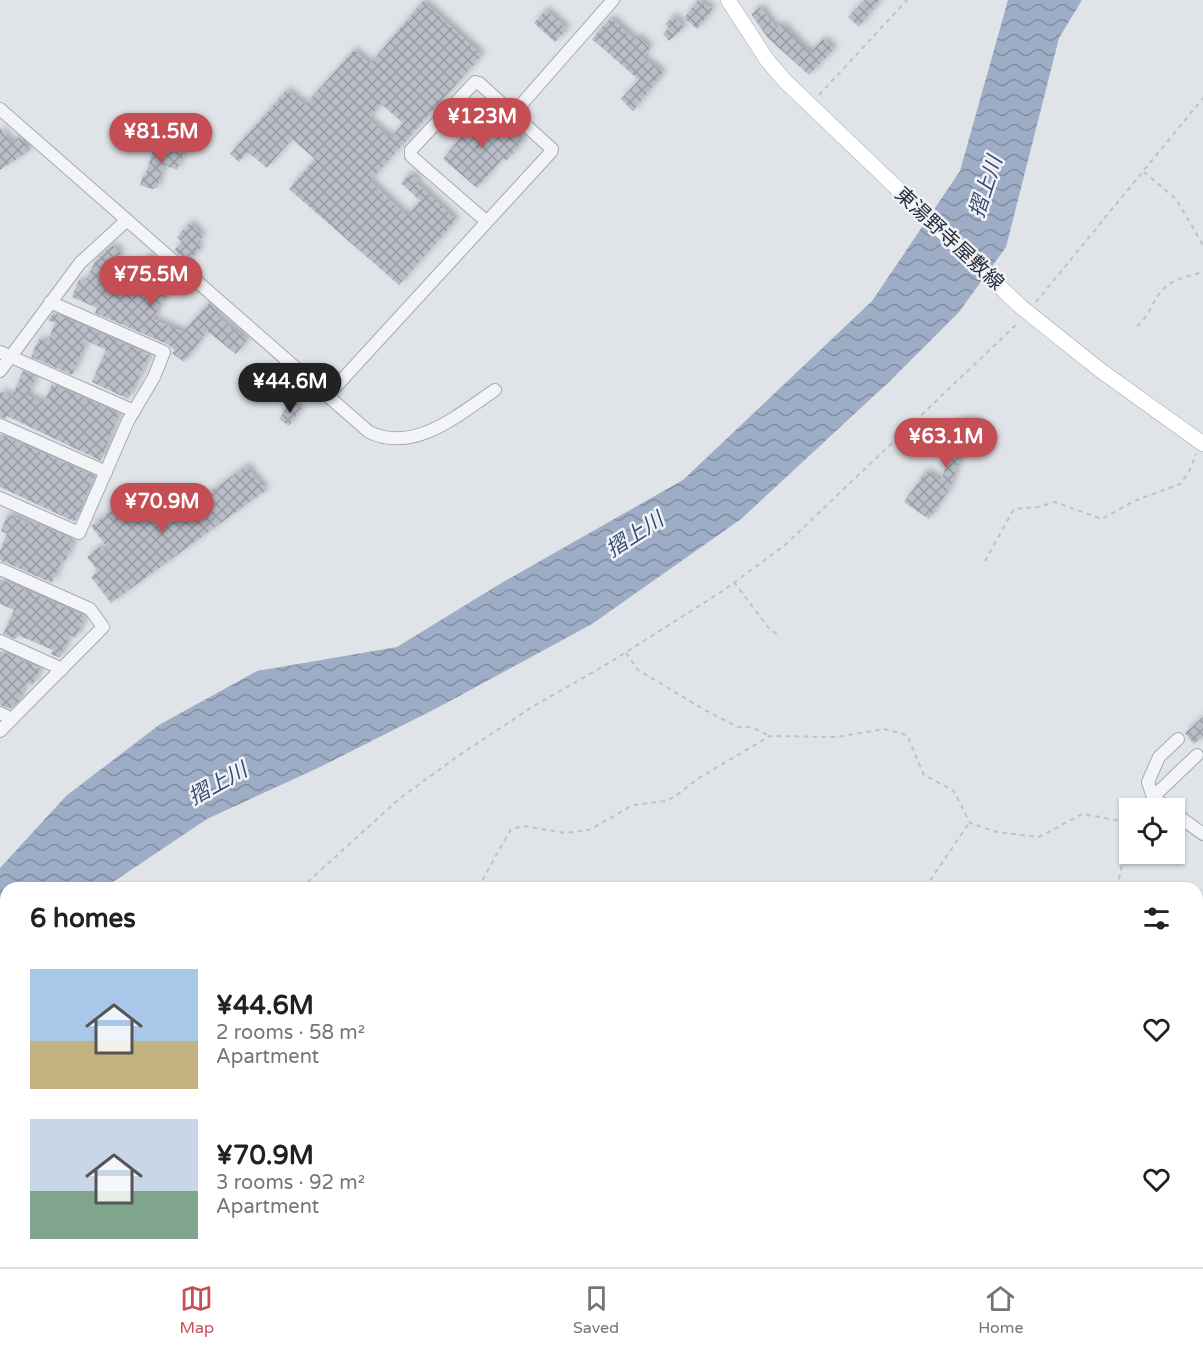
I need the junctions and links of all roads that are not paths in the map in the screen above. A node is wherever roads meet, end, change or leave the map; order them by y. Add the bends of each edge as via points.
1 (613, 0) edge
2 (728, 0) edge
3 (0, 109) edge
4 (513, 114) junction
5 (127, 220) junction
6 (486, 222) junction
7 (50, 302) junction
8 (5, 354) edge
9 (0, 371) edge
10 (495, 390) dead end
11 (329, 394) junction
12 (134, 411) junction
13 (0, 424) edge
14 (1203, 444) edge
15 (106, 472) junction
16 (0, 498) edge
17 (0, 568) edge
18 (0, 641) edge
19 (62, 669) junction
20 (0, 713) edge
21 (12, 719) junction
22 (0, 731) edge
23 (1178, 739) dead end
24 (1197, 755) dead end
25 (1154, 797) joint
26 (1185, 821) edge
27 (1203, 834) edge

1 - 4 street
2 - 14 main road, 東湯野寺屋敷線 via 767,60 809,105 1024,310
3 - 5 street
4 - 6 street via 552,149
4 - 6 street via 475,82 411,150 411,156
5 - 7 street via 80,263
5 - 11 street
6 - 11 street
7 - 8 street
7 - 12 street via 164,352
8 - 9 street
8 - 12 street
10 - 11 street via 429,433 388,438 369,432
12 - 15 street
13 - 15 street
15 - 16 street via 80,533
17 - 19 street via 90,609 103,627
18 - 19 street
19 - 21 street
20 - 21 street
21 - 22 street
23 - 25 street via 1152,768 1148,782
24 - 25 street
26 - 27 street

